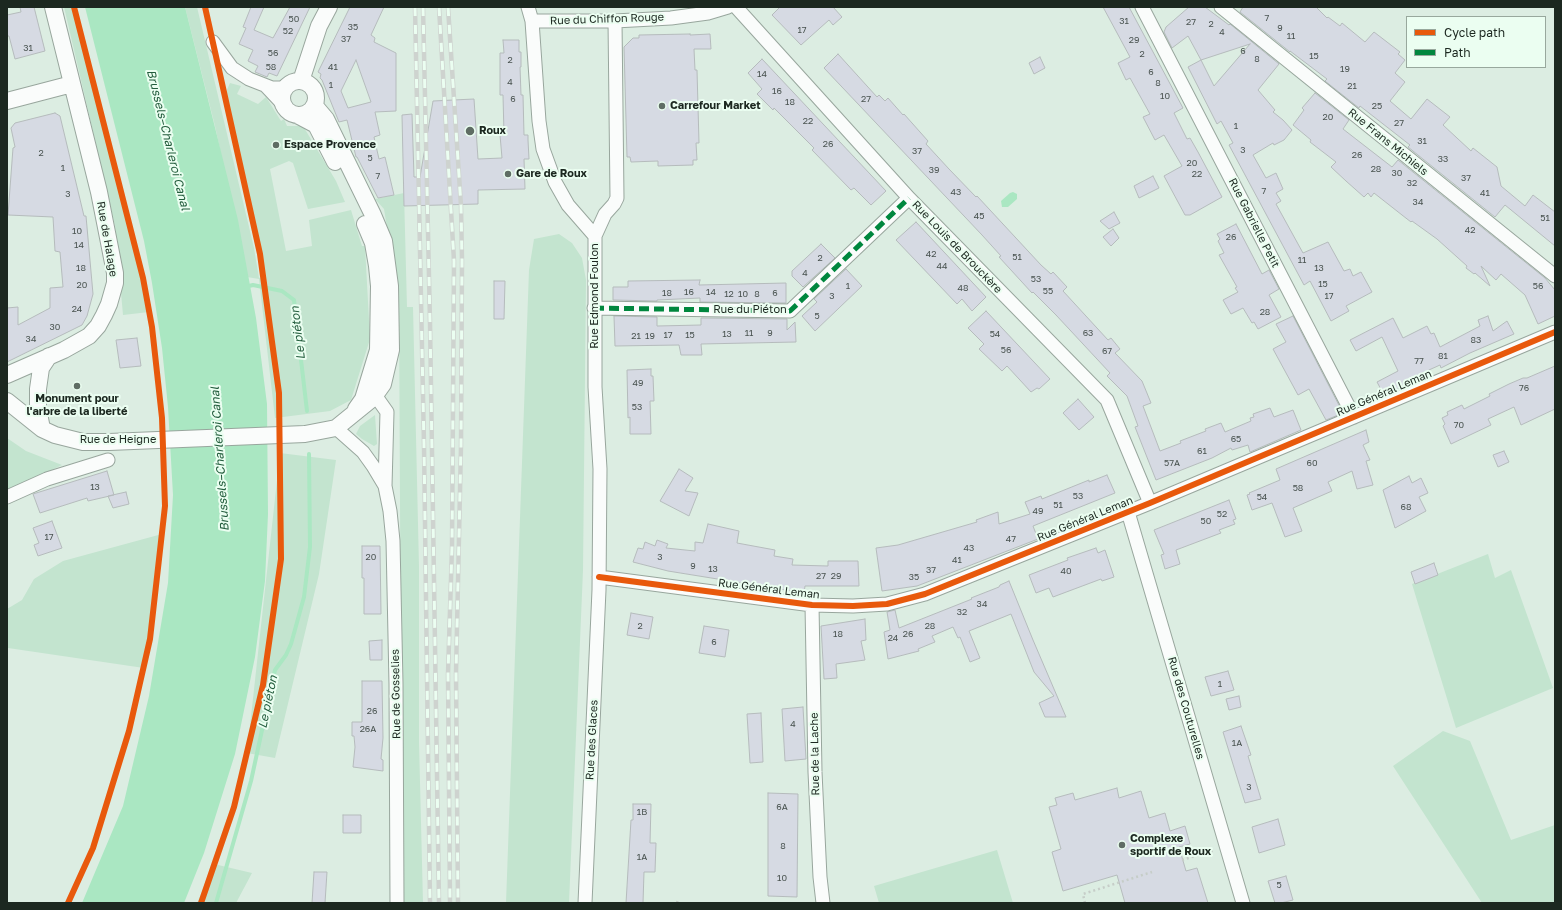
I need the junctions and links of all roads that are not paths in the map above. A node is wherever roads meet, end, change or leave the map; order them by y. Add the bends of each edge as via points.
1 (53, 7) edge
2 (329, 7) edge
3 (528, 7) edge
4 (728, 7) edge
5 (736, 7) edge
6 (1142, 7) edge
7 (1221, 7) edge
8 (532, 21) junction
9 (615, 21) junction
10 (213, 42) dead end
11 (301, 81) junction
12 (72, 84) junction
13 (284, 96) junction
14 (7, 101) edge
15 (315, 106) junction
16 (299, 116) junction
17 (909, 198) junction
18 (595, 236) junction
19 (1555, 276) edge
20 (594, 308) junction
21 (1555, 332) edge
22 (49, 356) junction
23 (12, 372) edge
24 (374, 397) junction
25 (7, 401) edge
26 (351, 417) junction
27 (1354, 417) junction
28 (336, 428) junction
29 (42, 430) junction
30 (108, 460) dead end
31 (385, 486) junction
32 (7, 497) edge
33 (1150, 503) junction
34 (1128, 512) junction
35 (599, 577) junction
36 (812, 605) junction
37 (396, 903) edge
38 (585, 903) edge
39 (823, 903) edge
40 (1243, 903) edge

1 - 12 street, Rue de Halage
2 - 11 street via 319,26
3 - 8 street, Rue Edmond Foulon
4 - 9 street, Rue du Chiffon Rouge via 671,18
5 - 17 street, Rue Louis de Brouckère
6 - 27 street, Rue Gabrielle Petit
7 - 19 street, Rue Frans Michiels
8 - 9 street, Rue du Chiffon Rouge
8 - 18 street, Rue Edmond Foulon via 543,149 555,182 568,205
9 - 18 street via 617,198 605,214
10 - 13 street via 232,68
11 - 13 street via 292,83
11 - 15 street via 311,85 315,90
12 - 14 street
12 - 22 street, Rue de Halage via 98,192 115,283 109,304 98,326 89,336
13 - 16 street via 288,112
15 - 16 street via 308,113
15 - 24 street via 326,120 384,241 390,286 391,350 383,384
16 - 26 street via 316,125 346,181 373,243 377,266 378,350 363,398
17 - 20 street, Rue du Piéton via 790,311
17 - 33 street, Rue Louis de Brouckère via 1107,400
18 - 20 street, Rue Edmond Foulon
20 - 35 street, Rue Edmond Foulon via 600,469
21 - 27 street, Rue Général Leman
22 - 23 street, Rue de Halage
22 - 29 street via 41,368 38,389
24 - 26 street
24 - 31 street, Rue de Gosselies via 386,412
25 - 29 street, Rue de Heigne
26 - 28 street
27 - 33 street, Rue Général Leman
28 - 29 street, Rue de Heigne via 305,434 83,442
28 - 31 street, Rue de Gosselies via 363,452
30 - 32 street via 48,478
31 - 37 street, Rue de Gosselies via 393,541
33 - 34 street, Rue Général Leman
34 - 36 street, Rue Général Leman via 925,594 887,604
34 - 40 street, Rue des Couturelles
35 - 36 street, Rue Général Leman
35 - 38 street, Rue des Glaces
36 - 39 street, Rue de la Lache via 815,772

